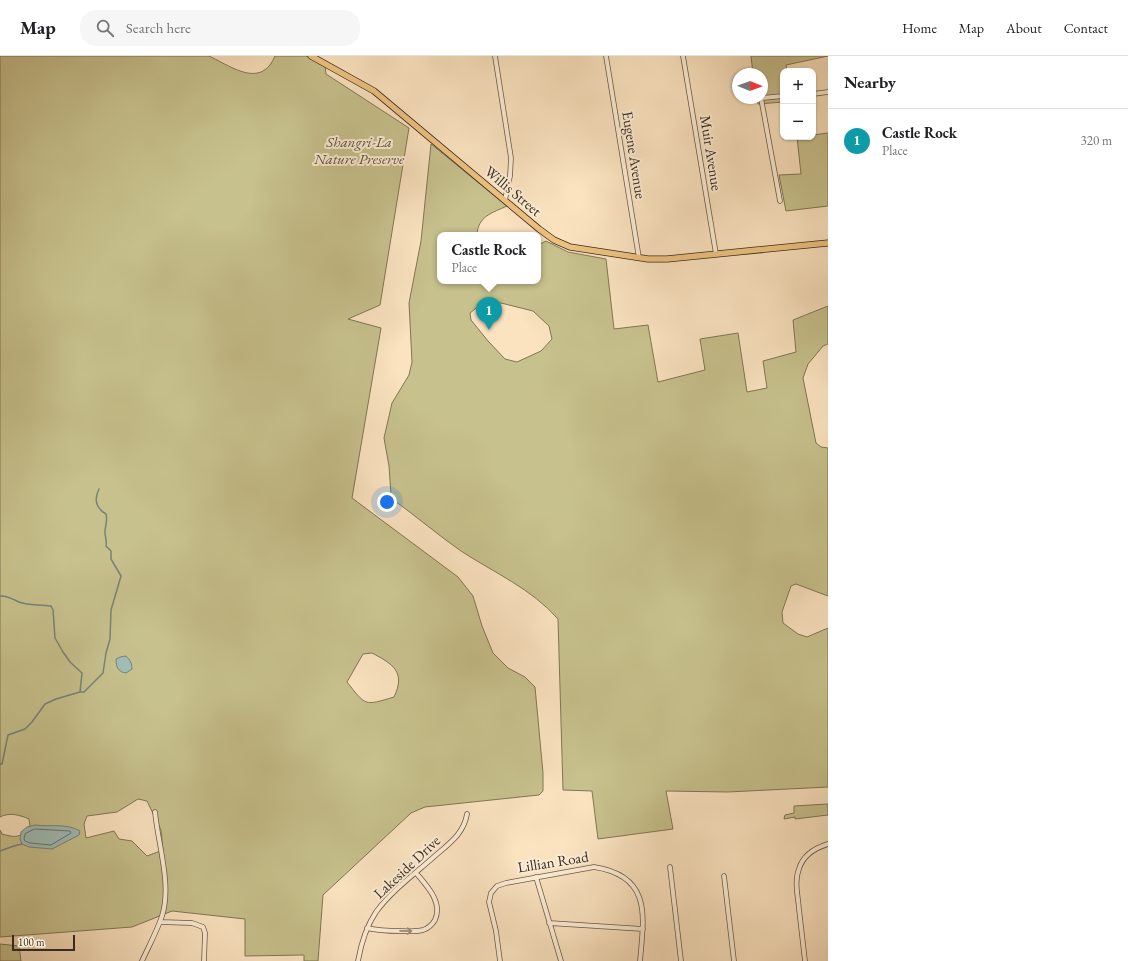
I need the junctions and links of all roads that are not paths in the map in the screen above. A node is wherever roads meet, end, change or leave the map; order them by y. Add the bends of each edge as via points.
1 (311, 56) edge
2 (495, 56) edge
3 (606, 56) edge
4 (683, 56) edge
5 (828, 92) edge
6 (816, 94) edge
7 (780, 96) edge
8 (768, 97) edge
9 (763, 104) edge
10 (504, 200) junction
11 (780, 201) dead end
12 (828, 243) edge
13 (716, 254) junction
14 (639, 258) junction
15 (155, 812) dead end
16 (468, 814) dead end
17 (828, 844) edge
18 (670, 867) dead end
19 (416, 873) junction
20 (724, 876) dead end
21 (536, 877) junction
22 (160, 922) junction
23 (549, 923) junction
24 (367, 928) junction
25 (643, 929) junction
26 (142, 961) edge
27 (204, 961) edge
28 (358, 961) edge
29 (500, 961) edge
30 (561, 961) edge
31 (640, 961) edge
32 (681, 961) edge
33 (734, 961) edge
34 (804, 961) edge

1 - 10 main road, Willis Street via 374,91
2 - 10 street via 511,158
3 - 14 street, Eugene Avenue
4 - 13 street, Muir Avenue
5 - 6 street
7 - 8 street
9 - 11 street
10 - 14 main road, Willis Street via 549,236 565,245
12 - 13 main road, Willis Street
13 - 14 main road, Willis Street
15 - 22 street via 165,886 165,902
16 - 19 street, Lakeside Drive via 455,838
17 - 34 street via 807,856 797,875
18 - 32 street
19 - 24 street, Lakeside Drive via 384,902
24 -> 19 street via 376,931 416,931 429,927 434,922 437,914 433,894
20 - 33 street
21 - 23 street
21 - 25 street, Lillian Road via 594,867 606,868 626,878 640,896
21 - 29 street, Lillian Road via 497,886 491,893 489,902
22 - 26 street
22 - 27 street via 192,923 203,927
23 - 25 street
23 - 30 street
24 - 28 street, Lakeside Drive
25 - 31 street, Lillian Road

